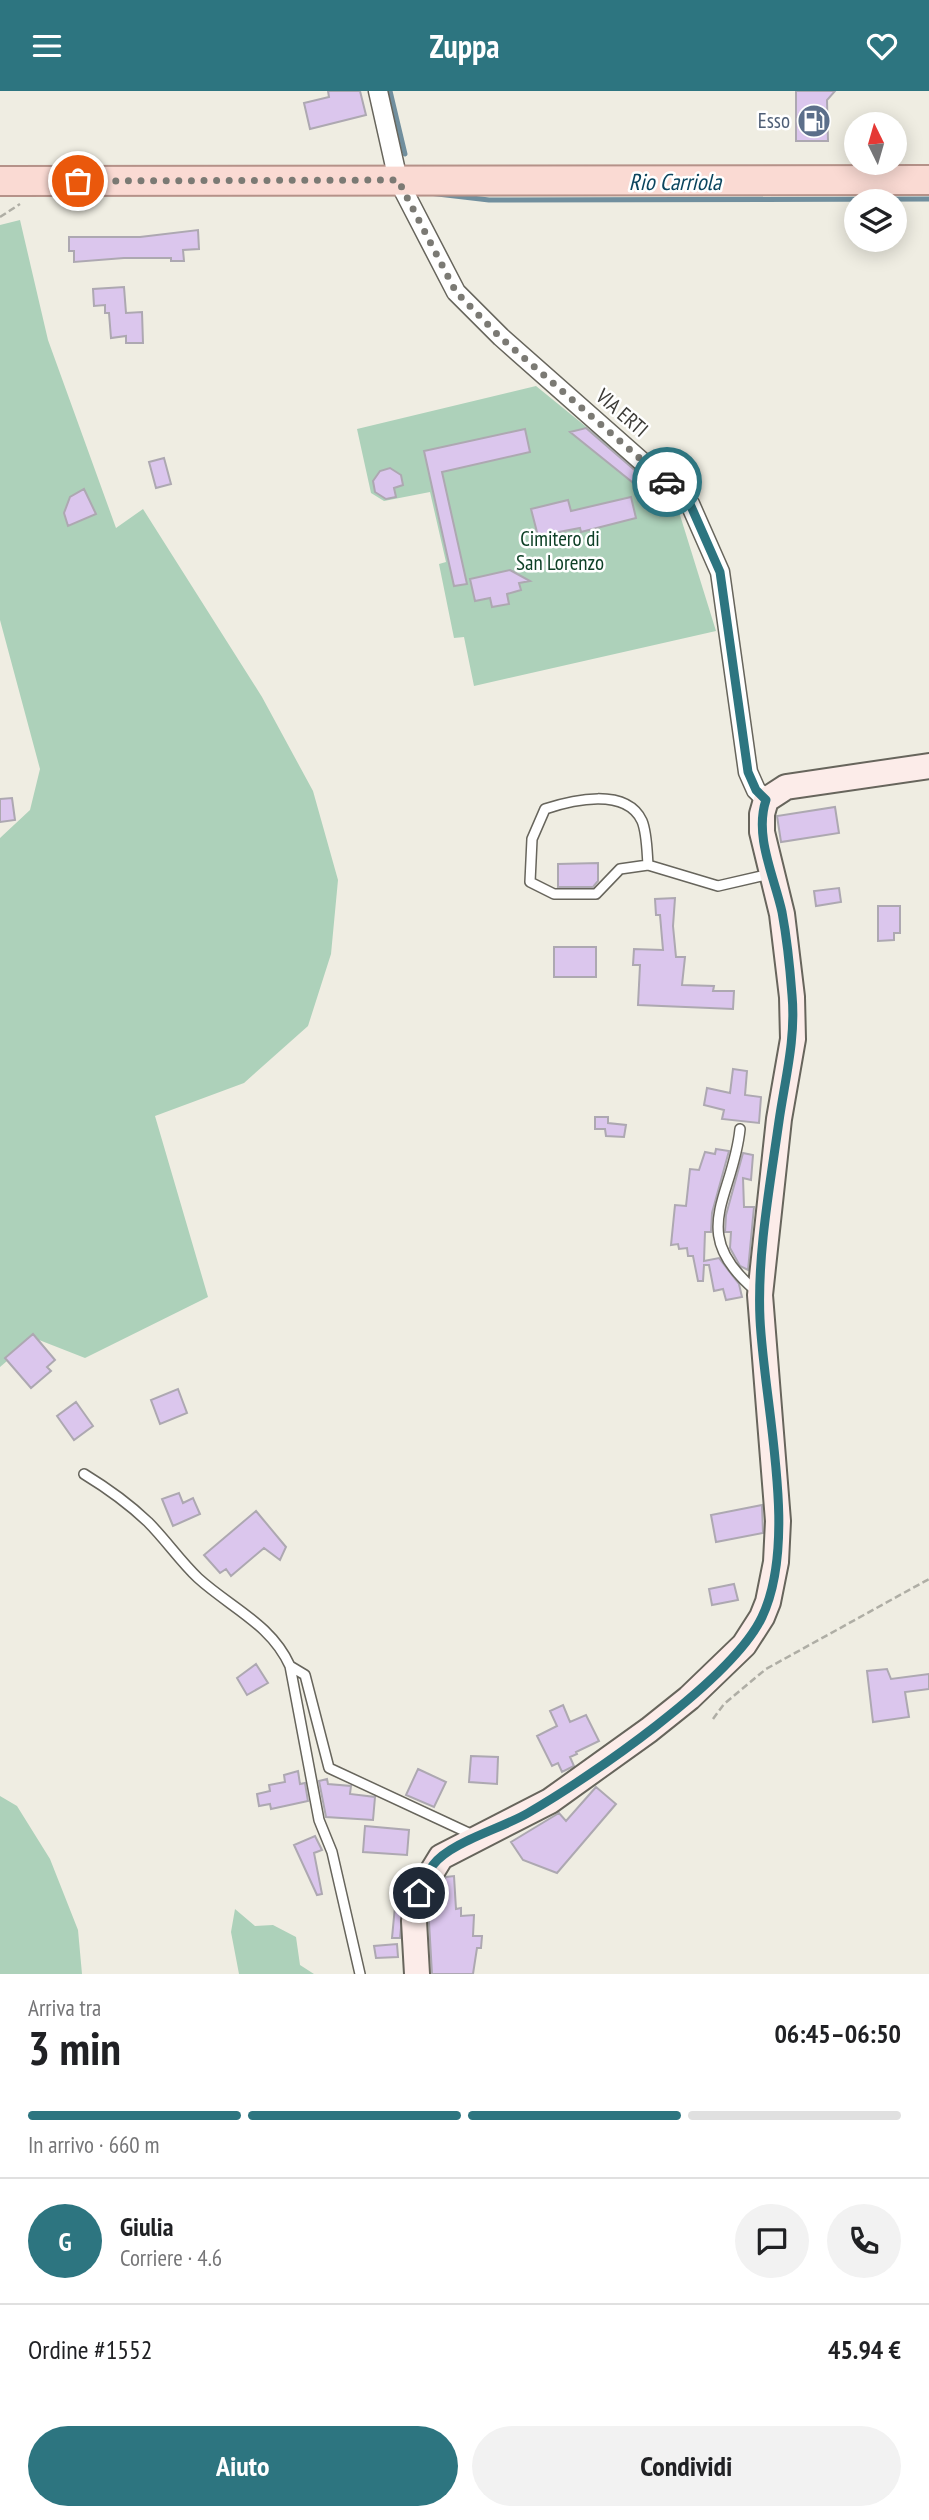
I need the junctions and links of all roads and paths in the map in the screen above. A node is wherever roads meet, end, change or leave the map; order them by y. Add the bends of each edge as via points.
1 (378, 91) edge
2 (398, 180) junction
3 (929, 180) edge
4 (0, 181) edge
5 (27, 197) dead end
6 (0, 217) edge
7 (929, 766) edge
8 (766, 800) junction
9 (649, 865) junction
10 (772, 874) junction
11 (740, 1129) dead end
12 (761, 1295) junction
13 (84, 1474) dead end
14 (929, 1579) edge
15 (290, 1666) junction
16 (713, 1719) dead end
17 (478, 1837) junction
18 (359, 1974) edge
19 (417, 1974) edge

1 - 2 street, VIA ERTI
2 - 3 main road
2 - 4 main road
2 - 8 street, VIA ERTI via 456,292 500,337 690,504 720,572 748,772
5 - 6 path
7 - 8 main road via 808,781 786,787
8 - 10 main road via 762,832
9 - 9 lane via 620,869 596,894 554,894 530,882 532,839 545,809 568,802 597,799 629,805 642,821
9 - 10 lane via 718,885
10 - 12 main road via 782,914 793,1039 779,1119
11 - 12 lane via 734,1170 719,1205 718,1236 738,1276
12 - 17 main road via 778,1521 776,1562 762,1617 734,1656 649,1730 550,1801
13 - 15 lane via 115,1493 199,1579 280,1644
14 - 16 path via 766,1669
15 - 17 lane via 305,1675 329,1768
15 - 18 lane via 319,1821 332,1852
17 - 19 main road via 440,1857 419,1893 414,1921

